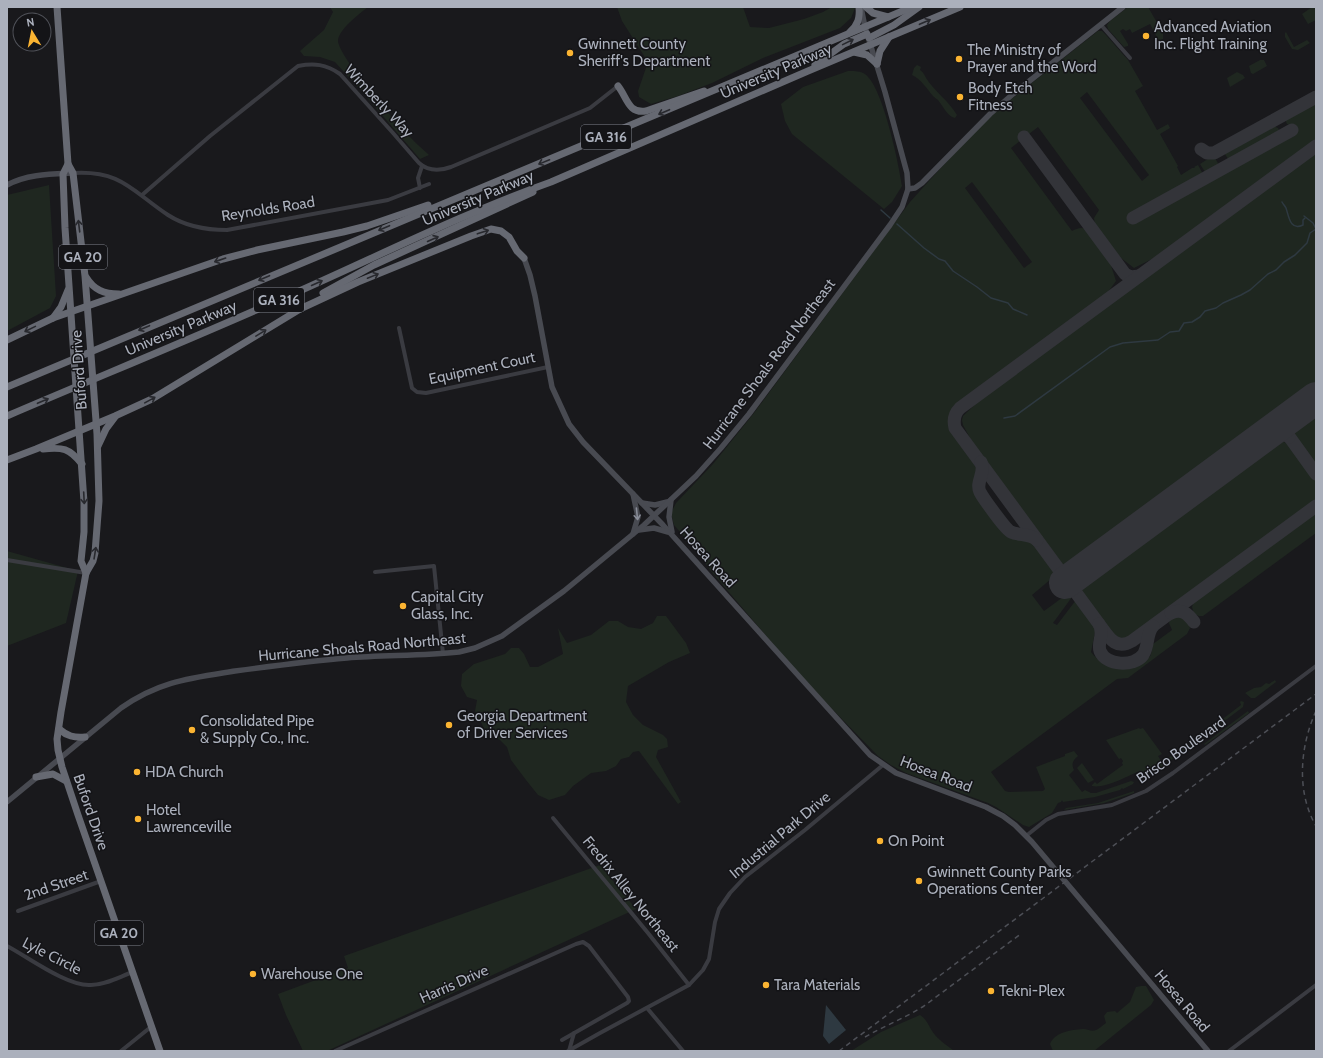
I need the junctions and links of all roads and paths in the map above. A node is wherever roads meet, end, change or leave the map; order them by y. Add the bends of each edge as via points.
1 (57, 7) edge
2 (860, 7) edge
3 (866, 7) edge
4 (912, 7) edge
5 (919, 7) edge
6 (960, 7) edge
7 (1123, 7) edge
8 (890, 17) junction
9 (1101, 25) junction
10 (848, 34) junction
11 (868, 36) junction
12 (890, 37) junction
13 (854, 52) junction
14 (1130, 58) dead end
15 (877, 64) junction
16 (808, 71) junction
17 (618, 86) joint
18 (726, 86) junction
19 (68, 164) junction
20 (422, 166) junction
21 (73, 173) junction
22 (64, 174) junction
23 (551, 182) junction
24 (429, 184) dead end
25 (7, 185) edge
26 (485, 186) junction
27 (420, 188) junction
28 (908, 189) junction
29 (142, 195) junction
30 (524, 258) joint
31 (85, 276) junction
32 (69, 289) junction
33 (123, 294) junction
34 (88, 306) junction
35 (300, 309) junction
36 (70, 313) junction
37 (53, 318) junction
38 (399, 328) dead end
39 (7, 340) edge
40 (548, 367) junction
41 (7, 387) edge
42 (7, 416) edge
43 (115, 416) junction
44 (96, 424) junction
45 (79, 431) junction
46 (36, 449) junction
47 (97, 449) junction
48 (7, 460) edge
49 (82, 465) junction
50 (633, 494) junction
51 (671, 500) junction
52 (642, 503) junction
53 (654, 516) junction
54 (635, 532) junction
55 (671, 534) junction
56 (7, 560) edge
57 (375, 572) dead end
58 (86, 573) junction
59 (443, 654) junction
60 (1316, 666) edge
61 (58, 729) junction
62 (85, 737) junction
63 (60, 758) junction
64 (883, 765) junction
65 (36, 777) junction
66 (66, 781) junction
67 (7, 802) edge
68 (553, 818) dead end
69 (1026, 836) junction
70 (101, 881) junction
71 (18, 911) dead end
72 (7, 946) edge
73 (133, 972) junction
74 (689, 985) junction
75 (1316, 985) edge
76 (647, 1008) junction
77 (152, 1026) junction
78 (574, 1033) junction
79 (562, 1040) dead end
80 (121, 1051) edge
81 (160, 1051) edge
82 (334, 1051) edge
83 (569, 1051) edge
84 (683, 1051) edge
85 (1208, 1051) edge
86 (1229, 1051) edge

1 - 19 highway, Buford Drive / GA 20
2 - 10 highway via 858,23
2 - 11 street
3 - 8 highway via 876,15
4 - 8 highway, University Parkway / GA 316
5 - 11 highway via 894,25
12 -> 6 highway, University Parkway / GA 316
7 - 9 street
8 - 11 highway, University Parkway / GA 316
9 - 14 street
9 - 28 street via 1013,94 968,135 922,183
10 - 11 highway, University Parkway / GA 316
10 - 18 highway, University Parkway / GA 316
11 - 12 highway, University Parkway / GA 316
11 - 13 highway, University Parkway / GA 316
11 - 15 street
16 -> 11 highway via 840,47
12 - 15 highway via 880,51
13 - 15 highway via 867,55
13 - 16 highway, University Parkway / GA 316
15 - 28 street via 904,158
16 - 23 highway, University Parkway / GA 316
17 - 18 highway via 631,108 643,111 698,92
17 - 20 street via 590,108 451,167 435,170
18 -> 26 highway, University Parkway / GA 316
19 - 21 highway, Buford Drive / GA 20
19 - 22 highway, Buford Drive / GA 20
20 - 27 street via 418,178
20 - 29 street, Wimberly Way via 340,74 327,66 309,64 298,66 254,100
21 - 22 street
21 - 29 street, Reynolds Road via 111,177
31 -> 21 highway, Buford Drive / GA 20
22 - 25 street via 28,177
22 - 32 highway, Buford Drive / GA 20
35 -> 23 highway via 311,300 374,265 524,197
42 -> 23 highway, University Parkway / GA 316 via 280,300 508,198
24 - 27 street, Reynolds Road
26 -> 33 highway via 367,226 223,259
26 -> 41 highway, University Parkway / GA 316
27 - 29 street, Reynolds Road via 388,200 227,230 186,224 169,216
28 - 51 street, Hurricane Shoals Road Northeast via 902,207 890,225 749,414 716,454
35 -> 30 highway via 358,282 487,230 498,230 507,234
30 - 40 street, Hosea Road via 535,296
31 - 33 highway via 91,285 101,292
31 - 34 highway, Buford Drive / GA 20
32 - 36 highway, Buford Drive / GA 20
32 - 37 highway
33 - 34 highway
34 - 36 highway
34 - 44 highway, Buford Drive / GA 20
43 -> 35 highway via 152,399
36 - 37 highway
36 - 45 highway, Buford Drive / GA 20
37 -> 39 highway
38 - 40 street, Equipment Court via 412,388 417,392 426,393
40 - 50 street, Hosea Road via 552,387 569,424
43 - 44 highway
43 - 47 highway
44 - 45 highway
44 - 47 highway, Buford Drive / GA 20
45 - 46 highway
45 - 49 highway, Buford Drive / GA 20
46 - 48 highway
46 - 49 highway via 68,450
58 -> 47 highway, Buford Drive / GA 20 via 94,561 98,526
49 -> 58 highway, Buford Drive / GA 20 via 84,532 81,561
50 - 52 street, Hosea Road
50 -> 54 street via 638,517
51 - 52 street via 656,505
51 - 53 street, Hurricane Shoals Road Northeast
51 - 55 street
52 - 53 street, Hosea Road
53 - 54 street, Hurricane Shoals Road Northeast
53 - 55 street, Hosea Road
54 - 55 street via 654,528
54 - 59 street, Hurricane Shoals Road Northeast via 564,591 502,636 475,648
55 - 64 street, Hosea Road via 870,755
56 - 58 street
57 - 59 street via 434,566
58 - 61 highway, Buford Drive / GA 20
59 - 62 street, Hurricane Shoals Road Northeast via 330,659 170,683 150,690 121,708
60 - 69 street, Brisco Boulevard via 1146,791 1112,805 1058,814
61 - 62 highway via 68,736
61 - 63 highway, Buford Drive / GA 20
62 - 63 street, Hurricane Shoals Road Northeast
63 - 65 street, Hurricane Shoals Road Northeast
63 - 66 highway, Buford Drive / GA 20
64 - 69 street, Hosea Road via 910,779 986,807 1003,816
64 - 74 street, Industrial Park Drive via 733,889 719,909 709,959
65 - 66 highway via 53,774
65 - 67 street, Hurricane Shoals Road Northeast
66 - 70 highway, Buford Drive / GA 20
68 - 74 street, Fredrix Alley Northeast
69 - 85 street, Hosea Road
70 - 71 street, 2nd Street
70 - 73 highway, Buford Drive / GA 20
72 - 73 street, Lyle Circle via 65,979 82,985 102,984
73 - 77 highway, Buford Drive / GA 20
74 - 76 street, Industrial Park Drive
75 - 86 street
76 - 83 street, Industrial Park Drive
76 - 84 street
77 - 80 street
77 - 81 highway, Buford Drive / GA 20
78 - 79 street
78 - 82 street, Harris Drive via 629,1001 594,952 583,942
78 - 83 street

